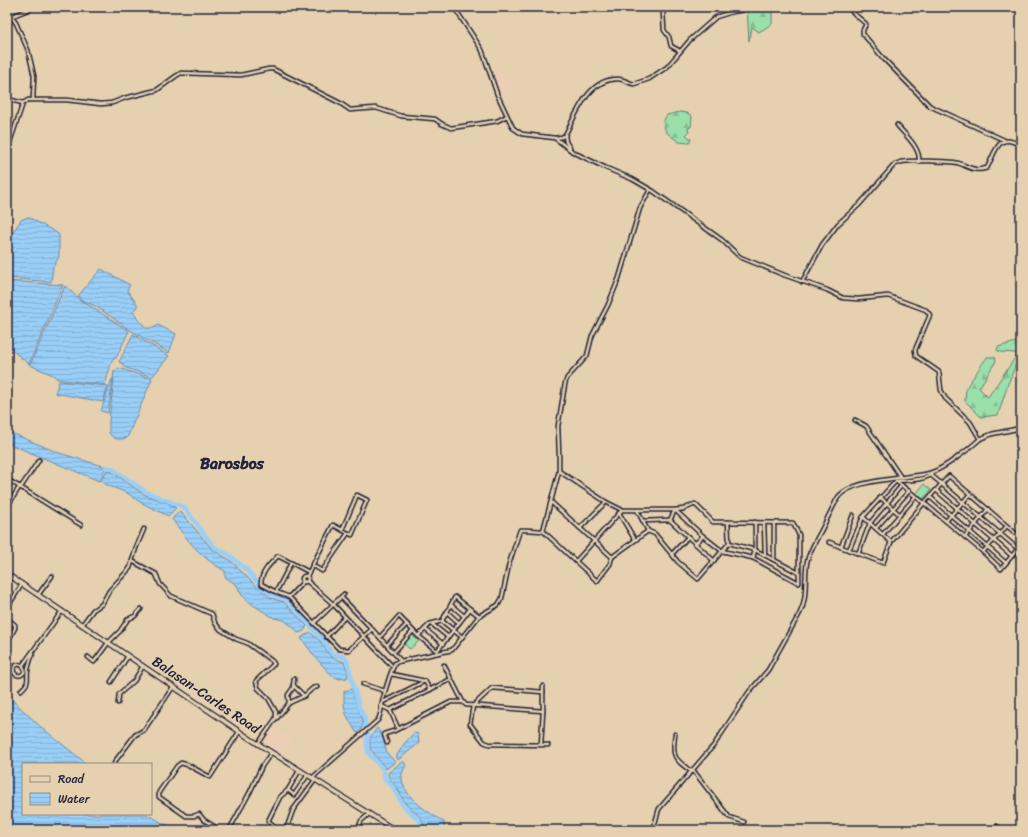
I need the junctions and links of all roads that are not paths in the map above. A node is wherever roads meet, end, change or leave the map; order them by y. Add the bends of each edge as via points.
1 (35, 7) edge
2 (454, 7) edge
3 (660, 7) edge
4 (749, 7) edge
5 (849, 7) edge
6 (8, 18) edge
7 (680, 51) junction
8 (7, 99) edge
9 (33, 99) junction
10 (23, 103) junction
11 (507, 116) junction
12 (896, 125) dead end
13 (565, 135) junction
14 (555, 138) junction
15 (1004, 140) junction
16 (1021, 146) edge
17 (7, 151) edge
18 (573, 152) junction
19 (919, 162) junction
20 (650, 190) junction
21 (802, 282) junction
22 (855, 420) dead end
23 (1021, 428) edge
24 (980, 439) junction
25 (40, 460) dead end
26 (559, 471) junction
27 (931, 474) junction
28 (900, 476) junction
29 (7, 479) edge
30 (896, 481) junction
31 (941, 484) junction
32 (902, 485) junction
33 (21, 487) junction
34 (936, 490) junction
35 (909, 491) junction
36 (970, 494) junction
37 (916, 496) junction
38 (880, 497) junction
39 (930, 497) junction
40 (551, 502) junction
41 (606, 502) junction
42 (963, 502) junction
43 (886, 503) junction
44 (924, 503) junction
45 (7, 507) edge
46 (893, 509) junction
47 (957, 509) junction
48 (988, 509) junction
49 (622, 510) junction
50 (637, 510) junction
51 (675, 510) junction
52 (619, 513) junction
53 (853, 515) dead end
54 (900, 515) junction
55 (951, 515) junction
56 (863, 517) junction
57 (981, 517) junction
58 (670, 520) junction
59 (643, 521) junction
60 (946, 521) junction
61 (728, 522) junction
62 (755, 522) junction
63 (764, 523) junction
64 (774, 523) junction
65 (870, 523) junction
66 (975, 524) junction
67 (81, 525) dead end
68 (1007, 526) junction
69 (580, 528) junction
70 (876, 528) junction
71 (144, 529) dead end
72 (342, 530) junction
73 (543, 531) junction
74 (648, 531) junction
75 (970, 531) junction
76 (1000, 533) junction
77 (348, 534) junction
78 (883, 534) junction
79 (703, 536) junction
80 (688, 537) junction
81 (965, 537) junction
82 (1021, 538) edge
83 (635, 540) junction
84 (994, 540) junction
85 (594, 541) junction
86 (829, 542) dead end
87 (891, 542) junction
88 (729, 543) junction
89 (696, 544) junction
90 (1021, 546) edge
91 (841, 547) junction
92 (988, 547) junction
93 (1018, 549) junction
94 (755, 550) junction
95 (849, 550) junction
96 (722, 551) junction
97 (983, 552) junction
98 (672, 554) junction
99 (858, 554) junction
100 (765, 555) junction
101 (1012, 556) junction
102 (612, 557) junction
103 (753, 558) junction
104 (774, 560) junction
105 (576, 561) junction
106 (714, 561) junction
107 (132, 562) junction
108 (291, 563) junction
109 (1006, 563) junction
110 (312, 565) junction
111 (309, 572) junction
112 (799, 573) junction
113 (8, 576) edge
114 (52, 576) dead end
115 (307, 576) junction
116 (306, 581) junction
117 (799, 583) junction
118 (22, 584) junction
119 (806, 586) junction
120 (276, 592) junction
121 (344, 594) dead end
122 (38, 595) junction
123 (289, 597) junction
124 (341, 597) junction
125 (333, 604) junction
126 (451, 605) junction
127 (7, 608) edge
128 (141, 609) dead end
129 (470, 609) junction
130 (62, 611) junction
131 (447, 612) junction
132 (464, 616) junction
133 (479, 616) junction
134 (345, 617) junction
135 (7, 618) edge
136 (442, 621) junction
137 (314, 623) junction
138 (459, 623) junction
139 (407, 624) junction
140 (432, 624) junction
141 (82, 625) junction
142 (372, 629) junction
143 (425, 629) junction
144 (454, 630) junction
145 (413, 631) junction
146 (364, 636) junction
147 (418, 636) junction
148 (326, 637) junction
149 (448, 637) junction
150 (462, 637) junction
151 (380, 638) junction
152 (7, 642) edge
153 (108, 643) junction
154 (443, 644) junction
155 (387, 645) junction
156 (7, 647) edge
157 (34, 651) junction
158 (395, 651) dead end
159 (7, 652) edge
160 (128, 656) junction
161 (88, 657) dead end
162 (401, 660) junction
163 (444, 665) dead end
164 (22, 666) junction
165 (143, 666) junction
166 (393, 667) junction
167 (391, 674) junction
168 (294, 679) dead end
169 (451, 679) junction
170 (425, 681) junction
171 (111, 682) dead end
172 (363, 684) dead end
173 (294, 686) junction
174 (543, 686) dead end
175 (173, 687) junction
176 (317, 687) dead end
177 (21, 690) dead end
178 (430, 690) junction
179 (385, 691) junction
180 (543, 692) junction
181 (304, 696) junction
182 (463, 702) junction
183 (118, 703) dead end
184 (289, 703) junction
185 (382, 704) junction
186 (473, 706) junction
187 (390, 710) junction
188 (543, 712) junction
189 (276, 718) junction
190 (398, 728) junction
191 (239, 732) junction
192 (675, 734) dead end
193 (387, 743) dead end
194 (258, 744) junction
195 (540, 744) junction
196 (548, 745) dead end
197 (271, 752) junction
198 (114, 763) edge
199 (299, 770) junction
200 (692, 771) junction
201 (307, 776) junction
202 (313, 779) junction
203 (288, 790) junction
204 (369, 813) junction
205 (744, 822) dead end
206 (997, 826) dead end
207 (220, 830) edge
208 (229, 830) edge
209 (270, 830) edge
210 (286, 830) edge
211 (358, 830) edge
212 (395, 830) edge
213 (653, 830) edge
214 (999, 830) edge

1 - 6 street
2 - 11 street via 482,50
3 - 7 street via 664,14 664,30 671,46
4 - 7 street via 716,17
5 - 15 street via 850,11 866,24 863,34 882,58 930,106
6 - 9 street via 16,23 28,50 34,76
7 - 13 street via 660,73 640,83 634,84 615,78 597,86 589,93
8 - 10 street
9 - 10 street
9 - 11 street via 112,103 162,88 181,74 241,75 273,69 350,110 376,108 401,116 435,119 451,128 491,122
10 - 17 street
11 - 14 street via 518,132
12 - 19 street via 920,155
13 - 14 street
13 - 18 street
14 - 18 street
15 - 16 street
15 - 19 street via 996,148 987,168 982,170 952,162
18 - 20 street
19 - 21 street via 896,164 838,224
20 - 21 street via 722,240 740,257
20 - 26 street via 640,208 619,278 592,336 587,356 567,378 565,384 558,426
21 - 24 street via 849,300 888,296 929,312 929,318 915,350 916,356 939,372 941,390 945,398 970,422
22 - 28 street via 866,426
23 - 24 street
24 - 27 street
25 - 33 street
26 - 40 street
26 - 41 street
27 - 28 street
27 - 30 street via 921,480
27 - 31 street
28 - 119 street via 850,488 840,495 807,562
29 - 33 street
30 - 32 street
30 - 38 street
31 - 34 street
31 - 36 street via 948,476
31 - 42 street
32 - 35 street
32 - 43 street
33 - 45 street
33 - 67 street
34 - 39 street
34 - 47 street
35 - 37 street
35 - 46 street
36 - 42 street
36 - 48 street
37 - 44 street
37 - 54 street
38 - 43 street
38 - 56 street
39 - 44 street
39 - 55 street
40 - 69 street
40 - 73 street
41 - 49 street
41 - 69 street
42 - 47 street
42 - 57 street
43 - 46 street
43 - 65 street
44 - 60 street
44 - 87 street
46 - 54 street
46 - 70 street
47 - 55 street
47 - 66 street
48 - 57 street
48 - 68 street
49 - 50 street
49 - 52 street
50 - 51 street
50 - 59 street
51 - 58 street
51 - 61 street via 694,504 713,522
51 - 79 street
52 - 83 street
52 - 85 street
53 - 91 street
54 - 78 street
55 - 60 street
55 - 75 street
56 - 65 street
56 - 95 street
57 - 66 street
57 - 76 street
58 - 59 street
58 - 80 street
59 - 74 street
60 - 81 street
61 - 62 street
61 - 88 street
62 - 63 street
62 - 94 street
63 - 64 street
63 - 100 street
64 - 104 street
64 - 112 street via 793,523 799,535
65 - 70 street
65 - 99 street
66 - 75 street
66 - 84 street
68 - 76 street
68 - 82 street
69 - 85 street
70 - 78 street
71 - 107 street
72 - 77 street
72 - 77 street via 356,495 367,500 352,535
72 - 110 street via 333,525
73 - 105 street
73 - 133 street via 520,530 502,598 498,605
74 - 83 street
74 - 98 street via 655,534
75 - 81 street
75 - 92 street
76 - 84 street
76 - 93 street
77 - 110 street via 322,571
78 - 87 street
79 - 89 street
79 - 96 street
80 - 89 street
80 - 98 street
81 - 97 street
83 - 102 street
84 - 92 street
84 - 101 street
85 - 102 street
85 - 105 street
86 - 91 street
87 - 99 street via 883,563
88 - 94 street
88 - 96 street
89 - 106 street
90 - 93 street
91 - 95 street
92 - 97 street
92 - 109 street
93 - 101 street
94 - 100 street
94 - 103 street
95 - 99 street
96 - 103 street
96 - 106 street
97 - 109 street via 1001,569
98 - 106 street via 698,579
100 - 104 street
101 - 109 street
102 - 105 street via 610,564 597,581
103 - 117 street
104 - 112 street
107 - 141 street via 102,604 93,610
107 - 189 street via 156,574 160,584 171,596 212,614 221,630 247,643 272,661 274,664 256,681 258,688 276,712
108 - 111 street
108 - 120 street
108 - 120 street via 278,556 263,573 261,584
110 - 111 street
111 - 115 street
112 - 117 street
113 - 118 main road, Balasan-Carles Road
114 - 122 street
115 - 116 street
115 - 116 street via 302,577
116 - 123 street
116 - 125 street
117 - 119 street
118 - 122 main road, Balasan-Carles Road
118 - 127 street
119 - 200 street via 805,604 768,670 748,692 714,745
120 - 123 street
121 - 124 street
122 - 130 main road, Balasan-Carles Road
123 - 137 street
124 - 125 street
124 - 142 street
125 - 134 street
125 - 137 street
126 - 129 street via 455,597
126 - 131 street
126 - 132 street
128 - 153 street via 136,616 128,619
129 - 132 street
129 - 133 street
130 - 141 main road, Balasan-Carles Road
130 - 157 street
131 - 136 street
131 - 138 street
132 - 138 street
133 - 150 street
134 - 146 street
134 - 148 street
135 - 152 street via 16,625
136 - 140 street
136 - 144 street
137 - 148 street
138 - 144 street
139 - 145 street
139 - 151 street via 399,616
139 - 155 street
140 - 143 street
140 - 149 street
141 - 153 main road, Balasan-Carles Road
142 - 146 street
142 - 151 street
143 - 147 street
143 - 154 street
144 - 149 street
144 - 150 street
145 - 147 street
145 - 158 street
146 - 148 street via 349,650 339,649
146 - 166 street
147 - 154 street via 437,651
149 - 154 street
150 - 162 street via 452,650
151 - 155 street
153 - 160 main road, Balasan-Carles Road
153 - 161 street via 94,662
155 - 162 street
156 - 159 street
157 - 164 street
157 - 177 street via 28,670 28,681
160 - 165 main road, Balasan-Carles Road
160 - 171 street
162 - 166 street
163 - 169 street
164 - 164 street via 18,664 13,668 19,676 25,673
165 - 175 main road, Balasan-Carles Road
165 - 183 street via 134,681 119,694
166 - 167 street
167 - 170 street
167 - 179 street
168 - 173 street
169 - 178 street
169 - 182 street
170 - 178 street
170 - 185 street
172 - 179 street
173 - 181 street
173 - 184 street via 288,694
174 - 180 street
175 - 191 main road, Balasan-Carles Road
175 - 198 street via 144,730 135,735
176 - 181 street
178 - 187 street
179 - 185 street
180 - 186 street via 492,688
180 - 188 street
181 - 184 street
182 - 186 street
182 - 190 street via 451,702
184 - 189 street
185 - 187 street
185 - 202 street via 378,720
186 - 188 street
186 - 195 street via 470,724 484,742
187 - 190 street
188 - 195 street
189 - 194 street
190 - 193 street via 384,734
191 - 194 main road, Balasan-Carles Road
191 - 207 street via 210,776 181,763 159,792 159,797 186,816 199,814
192 - 200 street via 675,758
194 - 197 main road, Balasan-Carles Road
195 - 196 street
197 - 199 main road, Balasan-Carles Road
197 - 208 street
199 - 201 main road, Balasan-Carles Road
199 - 203 street
200 - 205 street via 729,817
200 - 213 street via 659,809
201 - 202 main road, Balasan-Carles Road
201 - 203 street via 294,795
202 - 204 main road, Balasan-Carles Road
202 - 210 street via 293,810
203 - 209 street via 280,797 268,821 273,825
204 - 211 street
204 - 212 main road, Balasan-Carles Road
206 - 214 street

